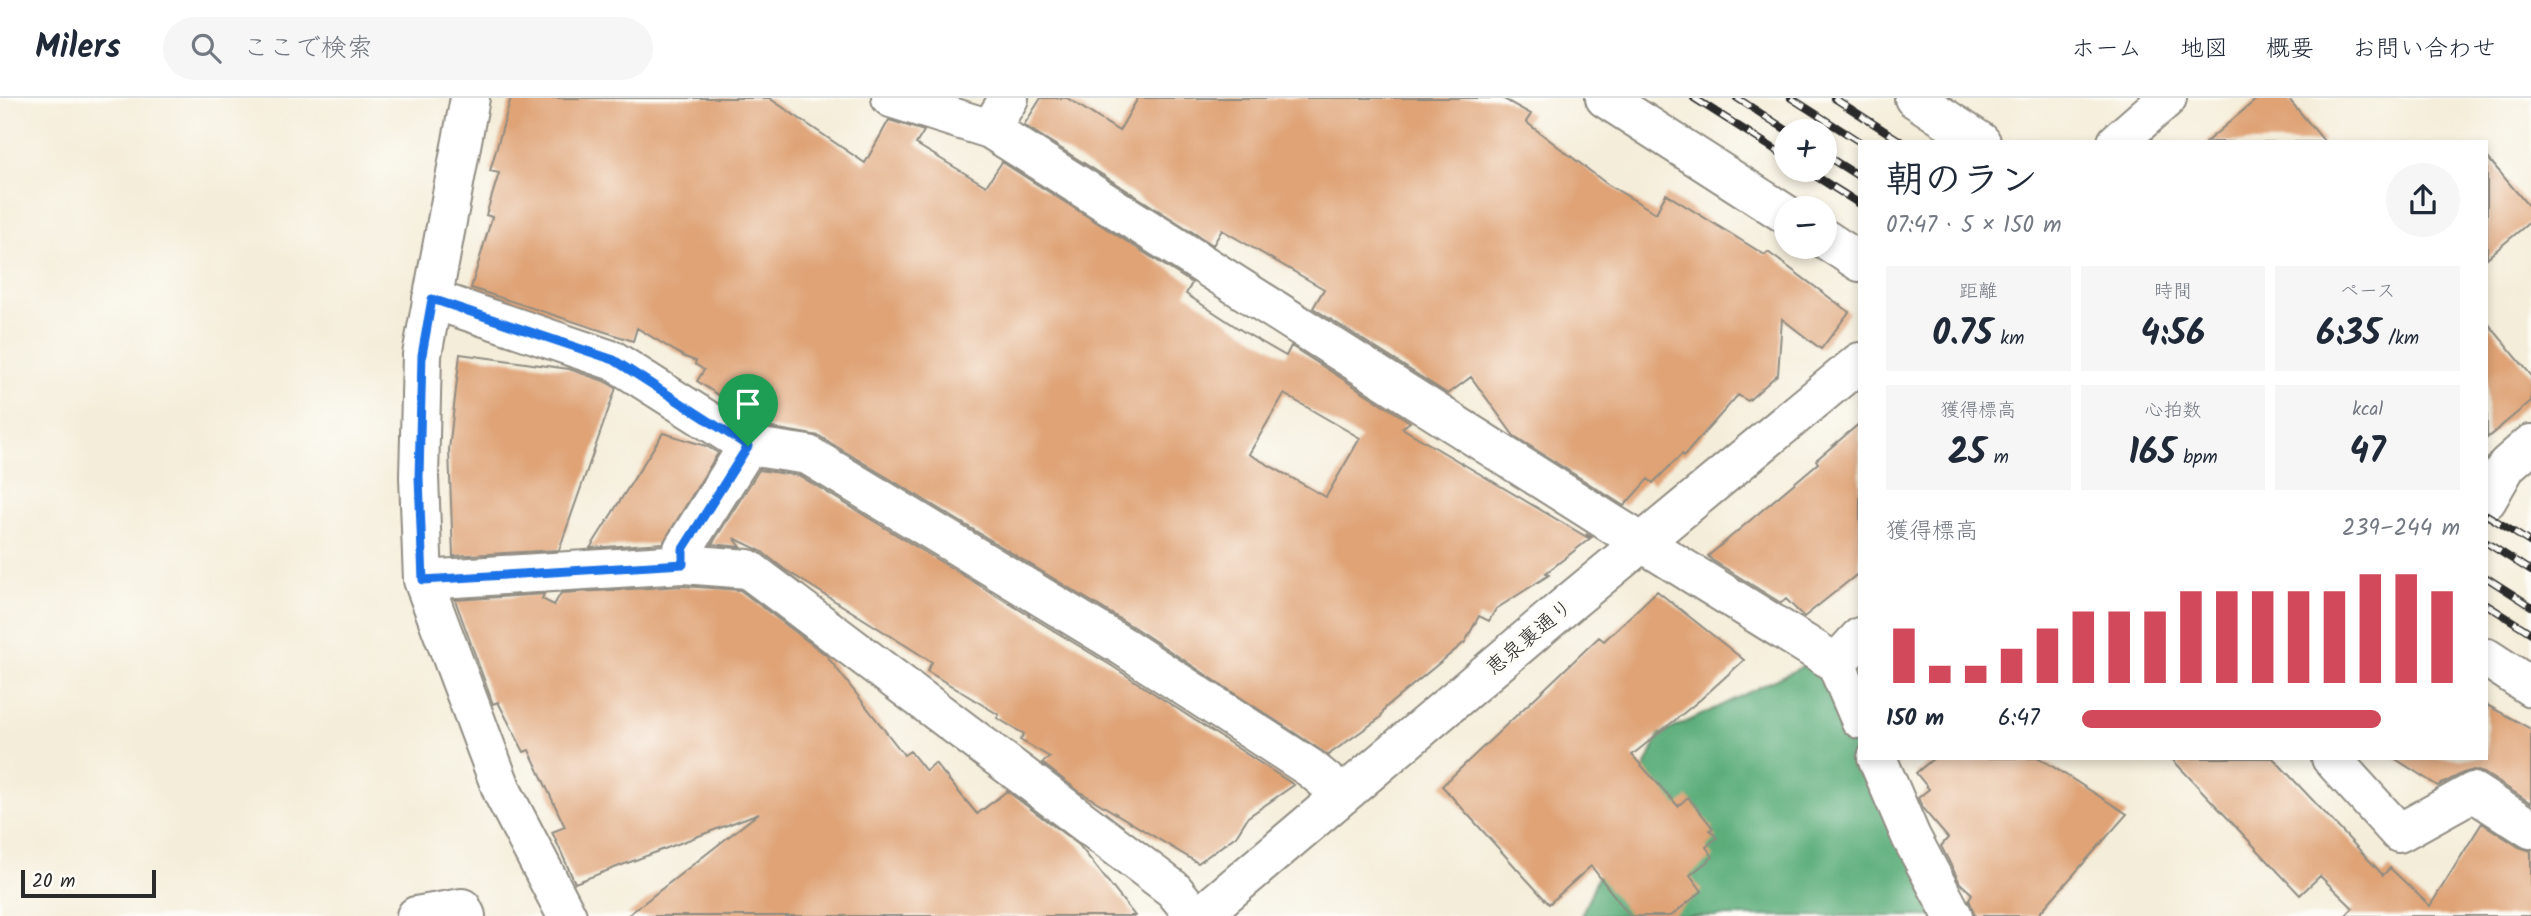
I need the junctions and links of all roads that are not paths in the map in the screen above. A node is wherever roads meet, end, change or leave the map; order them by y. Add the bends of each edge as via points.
1 (470, 98) edge
2 (891, 98) edge
3 (1605, 98) edge
4 (1914, 98) edge
5 (1000, 113) edge
6 (1978, 140) edge
7 (1774, 207) edge
8 (1837, 247) edge
9 (1858, 261) edge
10 (432, 299) junction
11 (1858, 364) edge
12 (748, 446) junction
13 (2514, 460) edge
14 (2488, 499) edge
15 (1643, 543) junction
16 (683, 564) junction
17 (423, 580) junction
18 (1848, 650) edge
19 (2488, 659) edge
20 (2531, 687) edge
21 (1858, 708) edge
22 (1878, 760) edge
23 (2333, 760) edge
24 (1343, 795) junction
25 (2531, 829) edge
26 (416, 916) edge
27 (466, 916) edge
28 (567, 916) edge
29 (1197, 916) edge
30 (1953, 916) edge

1 - 10 street
2 - 5 street
3 - 7 street
4 - 6 street
5 - 15 street
8 - 9 street
10 - 12 street via 614,360
10 - 17 street via 422,368 419,477
11 - 15 street, 恵泉裏通り
12 - 16 street via 683,549
12 - 24 street via 808,455 1124,647 1310,768
13 - 14 street
15 - 18 street
15 - 24 street, 恵泉裏通り
16 - 17 street
16 - 29 street via 748,569 1174,890
17 - 28 street via 503,793
18 - 21 street
19 - 20 street
22 - 30 street via 1911,837
23 - 25 street via 2399,833 2473,792
24 - 29 street, 恵泉裏通り
26 - 27 street via 462,908

